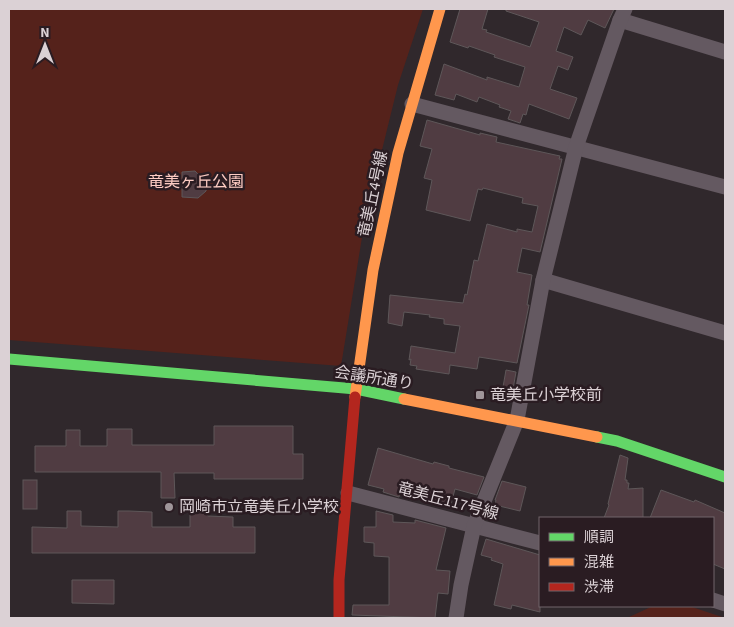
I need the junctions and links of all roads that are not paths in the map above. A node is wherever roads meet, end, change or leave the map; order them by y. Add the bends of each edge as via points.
1 (440, 9) edge
2 (622, 14) edge
3 (725, 52) edge
4 (412, 104) junction
5 (576, 147) junction
6 (725, 187) edge
7 (543, 280) junction
8 (725, 334) edge
9 (9, 359) edge
10 (356, 389) junction
11 (517, 420) junction
12 (725, 477) edge
13 (348, 493) junction
14 (474, 526) junction
15 (539, 543) edge
16 (339, 618) edge
17 (456, 618) edge

1 - 4 street, 竜美丘4号線
2 - 3 street
2 - 5 street
4 - 5 street
4 - 10 street, 竜美丘4号線 via 373,270
5 - 6 street
5 - 7 street
7 - 8 street
7 - 11 street
9 - 10 street, 会議所通り
10 - 11 street, 会議所通り
10 - 13 street, 竜美丘4号線
11 - 12 street, 会議所通り via 617,441
11 - 14 street
13 - 14 street, 竜美丘117号線
13 - 16 street, 竜美丘4号線 via 339,580
14 - 15 street, 竜美丘117号線
14 - 17 street

